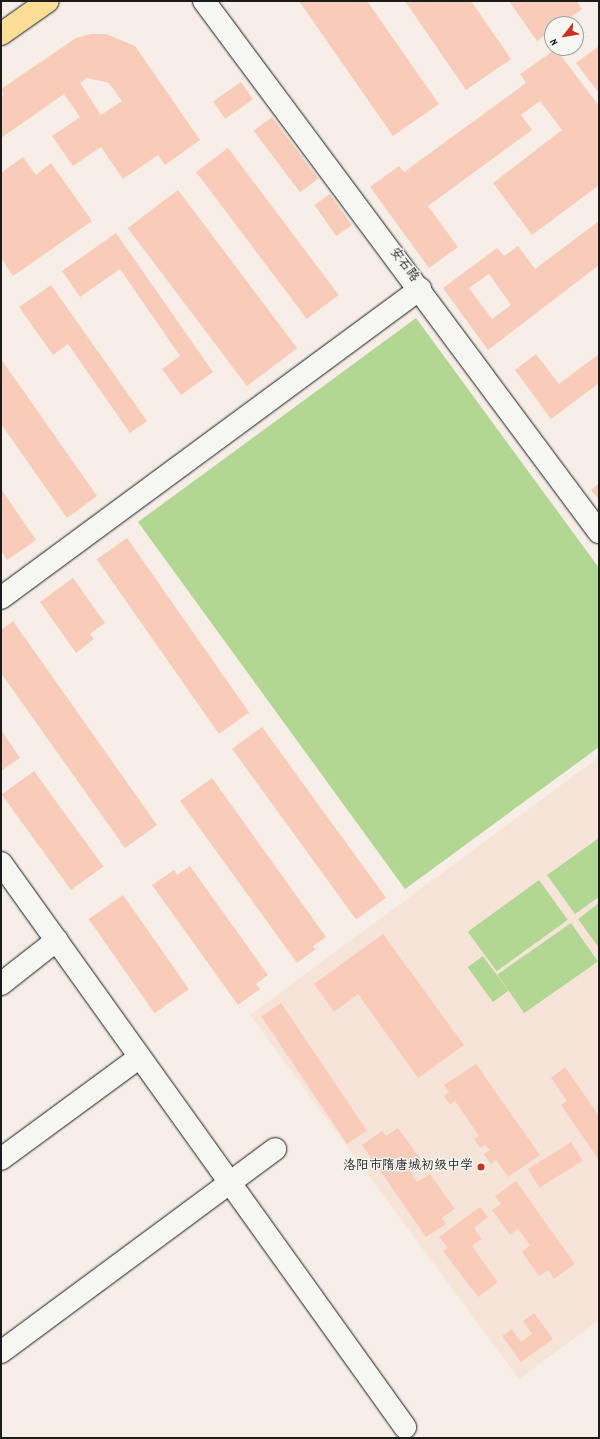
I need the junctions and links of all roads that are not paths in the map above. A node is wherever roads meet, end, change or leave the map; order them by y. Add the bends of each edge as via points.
1 (48, 1) edge
2 (204, 1) edge
3 (1, 34) edge
4 (420, 289) junction
5 (599, 532) edge
6 (1, 598) edge
7 (1, 863) edge
8 (57, 940) junction
9 (1, 984) edge
10 (140, 1057) junction
11 (275, 1149) dead end
12 (1, 1159) edge
13 (230, 1183) junction
14 (1, 1352) edge
15 (405, 1427) dead end

1 - 3 main road
2 - 4 street, 安石路
4 - 5 street, 安石路
4 - 6 street
7 - 8 street
8 - 9 street
8 - 10 street
10 - 12 street
10 - 13 street
11 - 13 street
13 - 14 street
13 - 15 street

